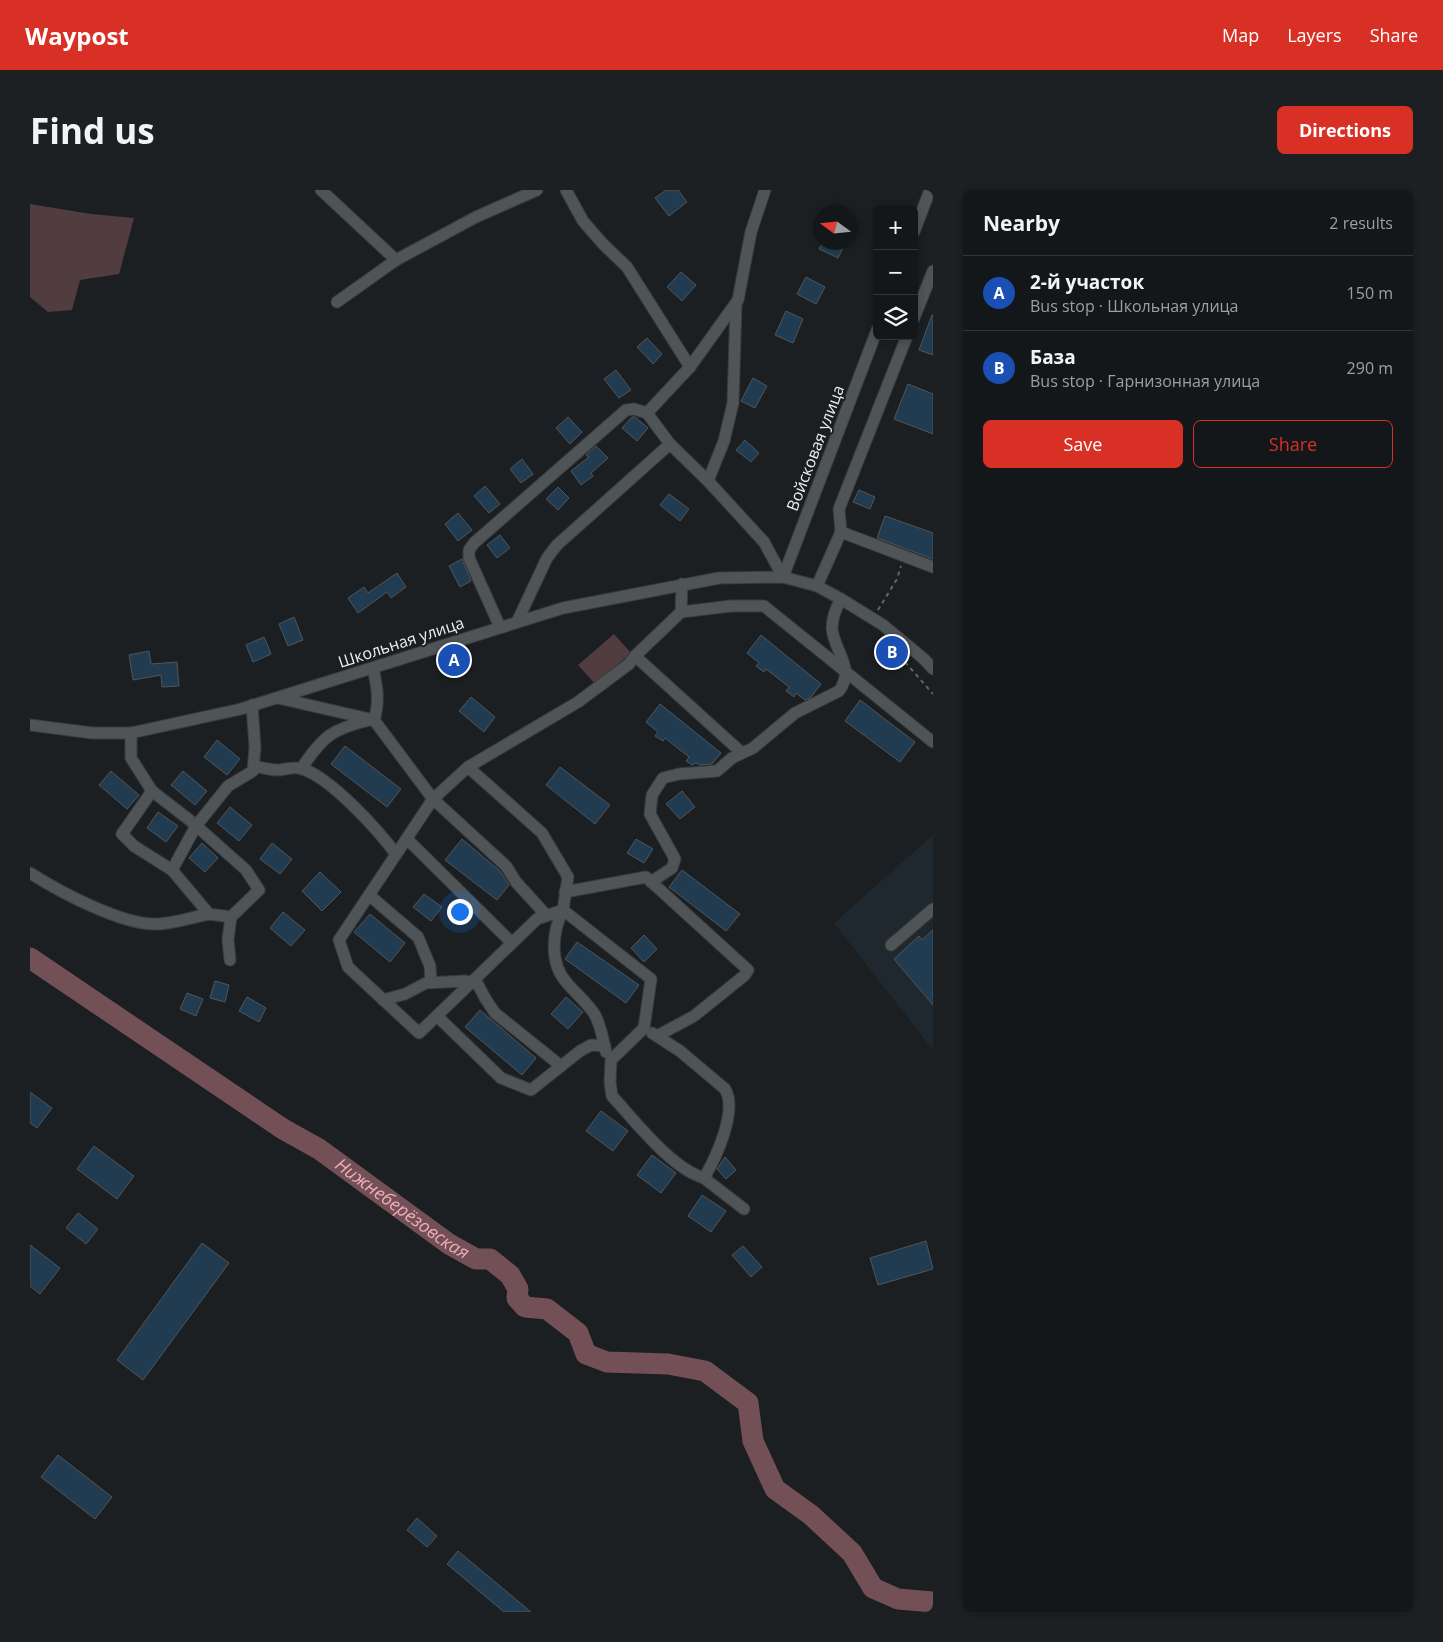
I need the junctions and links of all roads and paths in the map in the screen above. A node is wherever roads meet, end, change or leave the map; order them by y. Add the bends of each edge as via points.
1 (321, 190) edge
2 (537, 190) edge
3 (566, 190) edge
4 (765, 190) edge
5 (930, 190) edge
6 (918, 222) edge
7 (396, 260) junction
8 (933, 271) edge
9 (337, 302) dead end
10 (736, 303) junction
11 (918, 308) edge
12 (873, 340) edge
13 (905, 340) edge
14 (690, 368) junction
15 (647, 413) junction
16 (670, 444) junction
17 (708, 481) junction
18 (841, 532) junction
19 (905, 556) junction
20 (933, 567) edge
21 (783, 577) junction
22 (682, 584) junction
23 (817, 586) junction
24 (841, 599) junction
25 (682, 612) junction
26 (876, 612) dead end
27 (517, 622) junction
28 (500, 627) junction
29 (880, 637) dead end
30 (635, 656) junction
31 (373, 668) junction
32 (933, 669) edge
33 (846, 672) junction
34 (933, 694) edge
35 (277, 698) junction
36 (252, 705) junction
37 (374, 720) junction
38 (30, 725) edge
39 (131, 733) junction
40 (933, 742) edge
41 (742, 753) junction
42 (254, 766) junction
43 (468, 767) junction
44 (301, 768) junction
45 (152, 791) junction
46 (433, 799) junction
47 (196, 826) junction
48 (407, 839) junction
49 (396, 854) junction
50 (172, 870) junction
51 (30, 873) edge
52 (651, 882) junction
53 (565, 892) junction
54 (369, 895) junction
55 (563, 910) junction
56 (933, 910) edge
57 (209, 914) junction
58 (547, 916) junction
59 (232, 917) junction
60 (512, 943) junction
61 (891, 945) dead end
62 (230, 960) dead end
63 (474, 981) junction
64 (431, 982) junction
65 (383, 1000) junction
66 (437, 1016) junction
67 (644, 1028) junction
68 (657, 1036) junction
69 (605, 1046) junction
70 (611, 1060) junction
71 (560, 1066) junction
72 (704, 1178) junction
73 (744, 1209) dead end

1 - 7 street
2 - 7 street via 476,217
3 - 14 street via 583,221 627,267
4 - 10 street via 751,232
5 - 6 street
7 - 9 street
8 - 11 street
10 - 14 street
10 - 17 street via 733,403 724,441
12 - 21 street, Войсковая улица
13 - 18 street via 839,509
14 - 15 street
15 - 16 street
15 - 28 street via 626,410 469,550 469,558
16 - 17 street
16 - 27 street via 557,545 546,558
17 - 21 street via 764,542
18 - 19 street
18 - 23 street
19 - 20 street
19 - 26 path via 897,579
21 - 22 street, Школьная улица via 719,578
21 - 23 street, Школьная улица
22 - 25 street
22 - 27 street, Школьная улица via 563,608
23 - 24 street, Школьная улица
24 - 32 street, Школьная улица via 883,625
24 - 33 street via 832,630
25 - 30 street
25 - 33 street via 764,606
27 - 28 street, Школьная улица
28 - 31 street, Школьная улица
29 - 34 path
30 - 41 street
30 - 43 street via 578,702
31 - 35 street, Школьная улица
31 - 37 street via 378,698
33 - 40 street
33 - 41 street via 839,691 795,713 753,748
35 - 36 street, Школьная улица
35 - 37 street
36 - 39 street, Школьная улица
36 - 42 street
37 - 44 street via 337,729 322,741
37 - 46 street
38 - 39 street, Школьная улица
39 - 45 street via 130,758
41 - 52 street via 717,771 670,776 663,778 656,787 650,814 675,860 672,868
42 - 44 street via 269,770
42 - 47 street via 253,771 228,786
43 - 46 street
43 - 53 street via 542,833 568,876
44 - 49 street via 341,796 377,830
45 - 47 street
45 - 50 street via 122,834 134,846
46 - 48 street
46 - 58 street via 506,866
47 - 50 street
47 - 59 street via 246,870 259,890
48 - 49 street
48 - 60 street
49 - 54 street
50 - 57 street
51 - 57 street via 50,886 125,920 156,924
52 - 53 street via 646,877
52 - 68 street via 748,970 694,1016
53 - 55 street
54 - 64 street via 418,937 430,966
54 - 65 street via 339,940 348,967
55 - 58 street
55 - 67 street via 651,979
55 - 69 street via 556,930 554,954 557,966 561,976 594,1014
56 - 61 street
57 - 59 street
58 - 60 street via 537,920
59 - 62 street via 228,939
60 - 63 street
63 - 64 street
63 - 66 street
63 - 71 street via 495,1013
64 - 65 street
65 - 66 street via 419,1033
66 - 71 street via 501,1078 531,1090
67 - 68 street
67 - 70 street
68 - 72 street via 680,1051 729,1095 730,1105 721,1145
69 - 70 street
69 - 71 street via 591,1045
70 - 72 street via 612,1096 676,1163
72 - 73 street

